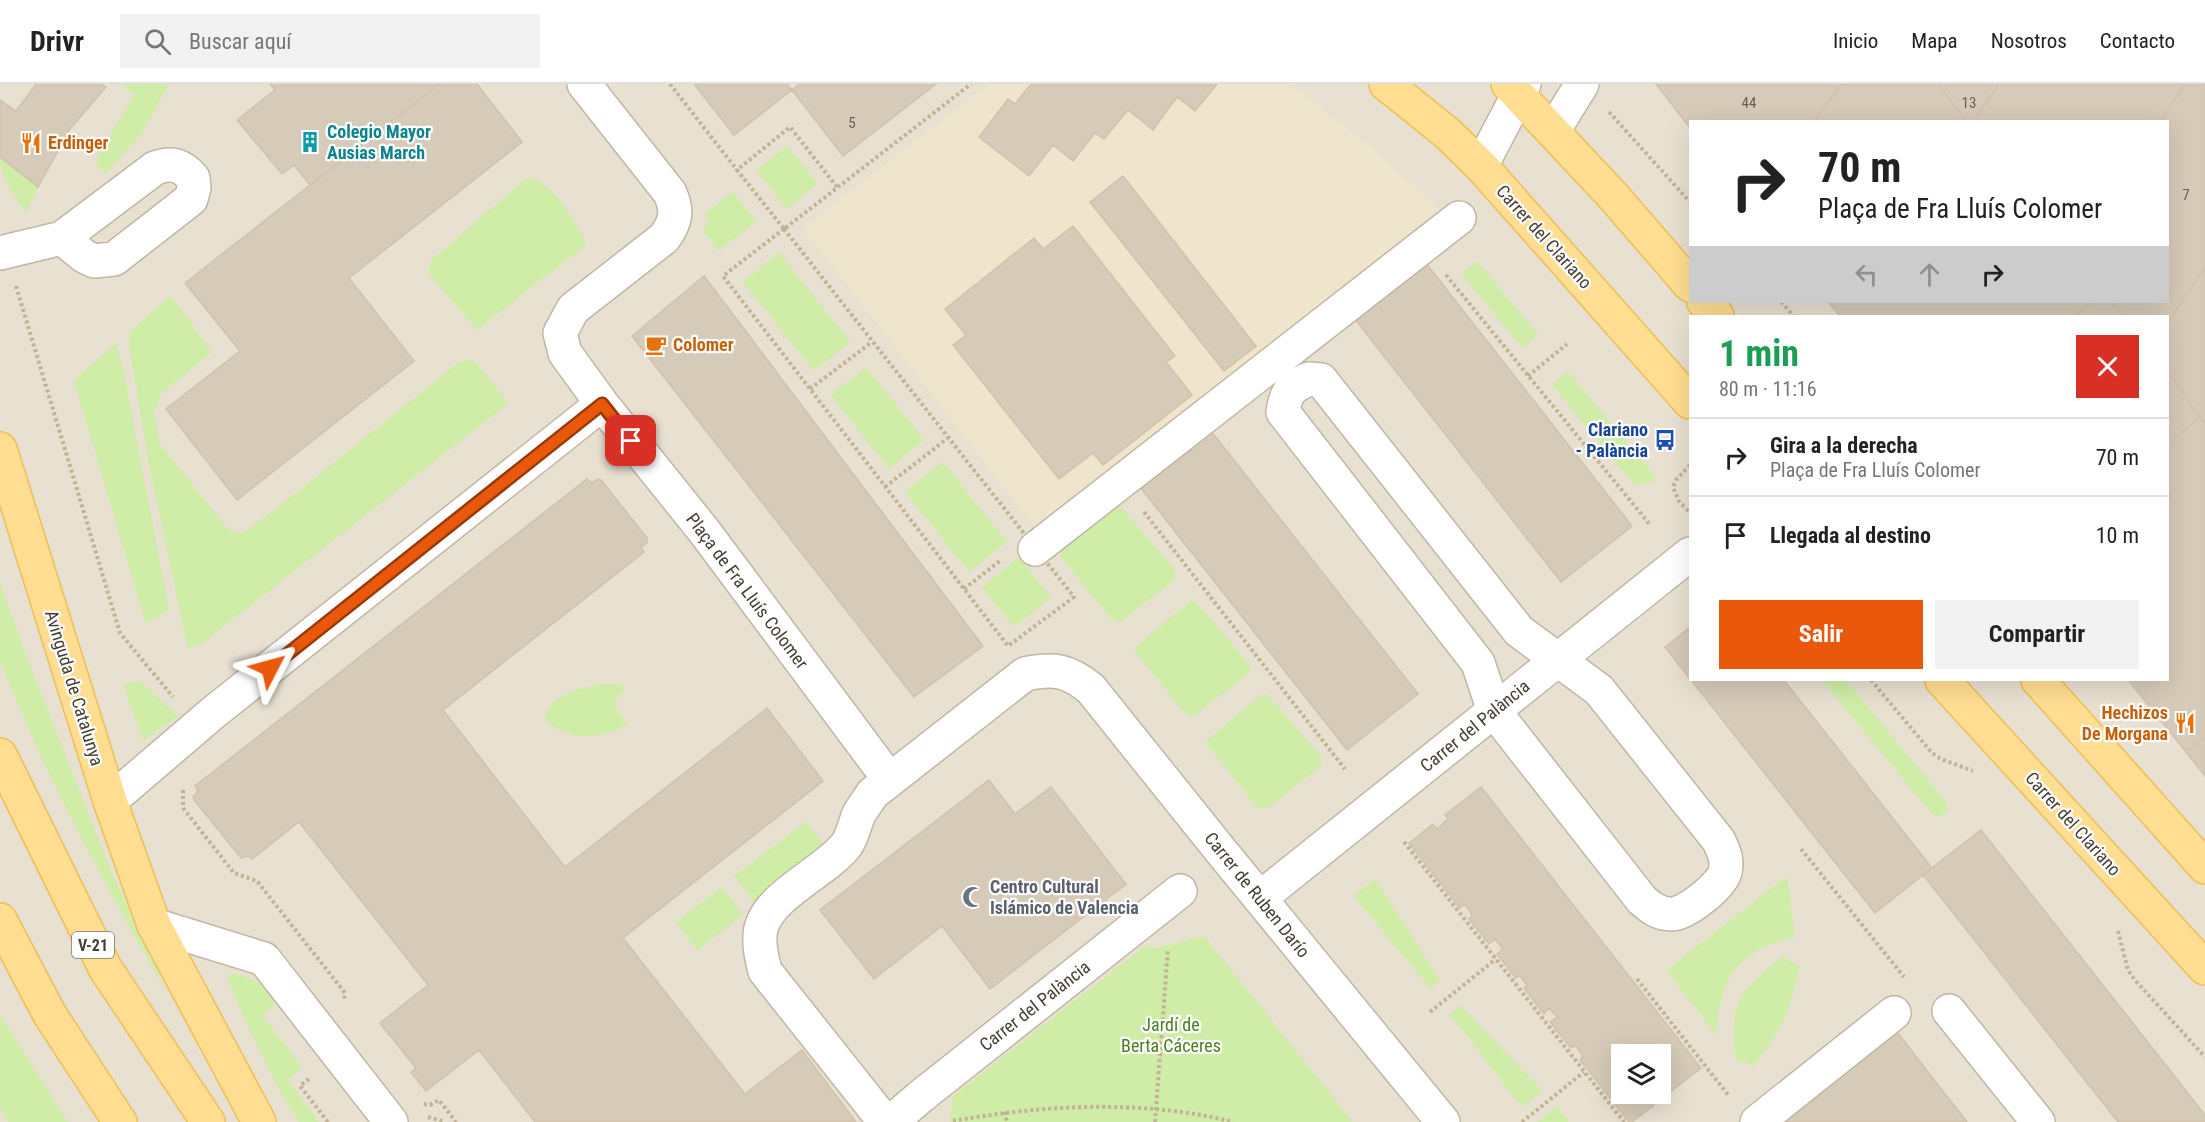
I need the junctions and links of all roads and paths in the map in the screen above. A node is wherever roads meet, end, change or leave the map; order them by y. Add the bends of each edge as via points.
1 (584, 84) edge
2 (670, 84) edge
3 (971, 84) edge
4 (1386, 84) edge
5 (1582, 84) edge
6 (1517, 87) edge
7 (1553, 131) junction
8 (1481, 166) junction
9 (737, 170) junction
10 (837, 187) junction
11 (1689, 201) edge
12 (1459, 218) dead end
13 (784, 229) junction
14 (62, 238) dead end
15 (1423, 246) junction
16 (0, 253) edge
17 (1689, 284) edge
18 (1705, 303) edge
19 (1782, 303) edge
20 (1716, 315) edge
21 (1793, 315) edge
22 (872, 342) junction
23 (1567, 344) dead end
24 (1528, 376) junction
25 (810, 389) junction
26 (1689, 401) edge
27 (602, 404) junction
28 (948, 438) junction
29 (0, 449) edge
30 (1689, 466) edge
31 (1121, 483) junction
32 (885, 487) junction
33 (1689, 512) edge
34 (1651, 526) dead end
35 (1022, 551) junction
36 (1689, 555) edge
37 (964, 590) junction
38 (1558, 660) junction
39 (1872, 681) edge
40 (1943, 681) edge
41 (2039, 681) edge
42 (1494, 711) junction
43 (0, 755) edge
44 (1345, 770) dead end
45 (1980, 773) dead end
46 (889, 779) junction
47 (110, 801) junction
48 (1404, 842) dead end
49 (1801, 849) dead end
50 (2205, 867) edge
51 (1176, 894) joint
52 (1260, 898) junction
53 (0, 920) edge
54 (154, 925) junction
55 (2118, 929) dead end
56 (1496, 959) junction
57 (2205, 969) edge
58 (1637, 979) dead end
59 (1911, 985) dead end
60 (1948, 1011) dead end
61 (1430, 1012) dead end
62 (1894, 1013) dead end
63 (2205, 1057) edge
64 (1584, 1072) junction
65 (1156, 1110) junction
66 (1004, 1112) junction
67 (1746, 1113) edge
68 (120, 1122) edge
69 (208, 1122) edge
70 (259, 1122) edge
71 (391, 1122) edge
72 (885, 1122) edge
73 (891, 1122) edge
74 (950, 1122) edge
75 (1007, 1122) edge
76 (1155, 1122) edge
77 (1233, 1122) edge
78 (1443, 1122) edge
79 (1522, 1122) edge
80 (1624, 1122) edge
81 (2038, 1122) edge

1 - 27 street, Plaça de Fra Lluís Colomer via 670,193 676,216 664,238 573,309 560,333 565,353
2 - 9 path
3 - 10 path
4 - 8 main road, Carrer del Clariano
5 - 7 street
5 - 11 path
6 - 7 main road
6 - 8 street
7 - 17 main road
8 - 26 main road, Carrer del Clariano
9 - 10 path via 790,128
9 - 13 path
10 - 13 path
12 - 15 street
13 - 22 path
13 - 25 path via 723,276
14 - 16 street
15 - 24 path
15 - 31 street
18 - 20 main road
19 - 21 path
22 - 25 path
22 - 28 path
23 - 24 path
24 - 34 path
25 - 32 path
27 - 46 street, Plaça de Fra Lluís Colomer via 704,531
27 - 47 street via 214,712
28 - 32 path
28 - 35 path
29 - 47 main road, Avinguda de Catalunya
30 - 33 path via 1673,487
31 - 35 street
31 - 44 path
32 - 37 path
35 - 37 path
35 - 37 path via 1074,597 1008,646
36 - 38 street, Carrer del Palància
38 - 42 street, Carrer del Palància
38 - 42 street via 1599,690 1719,841 1727,857 1725,874 1716,887 1674,915 1655,911 1642,900
38 - 42 street via 1519,631 1321,380 1309,379 1294,386 1285,398 1282,412 1479,663
39 - 45 path via 1932,753
40 - 57 main road, Carrer del Clariano
41 - 50 main road
42 - 52 street, Carrer del Palància
43 - 69 main road, V-21 via 105,968
46 - 52 street, Carrer de Ruben Darío via 1025,674 1043,670 1067,673 1091,689
46 - 72 street via 860,813 848,843 830,863 782,898 766,915 759,933 765,971
47 - 54 main road, Avinguda de Catalunya
48 - 56 path
49 - 59 path
51 - 65 path
51 - 73 street, Carrer del Palància
52 - 78 street, Carrer de Ruben Darío
53 - 68 main road via 50,1014
54 - 70 main road, Avinguda de Catalunya
54 - 71 street via 264,959
55 - 63 path via 2134,979
56 - 61 path
56 - 64 path
58 - 67 path
60 - 81 street
62 - 67 street
64 - 79 path
64 - 80 path
65 - 66 path via 1084,1106
65 - 76 path
65 - 77 path
66 - 74 path
66 - 75 path

